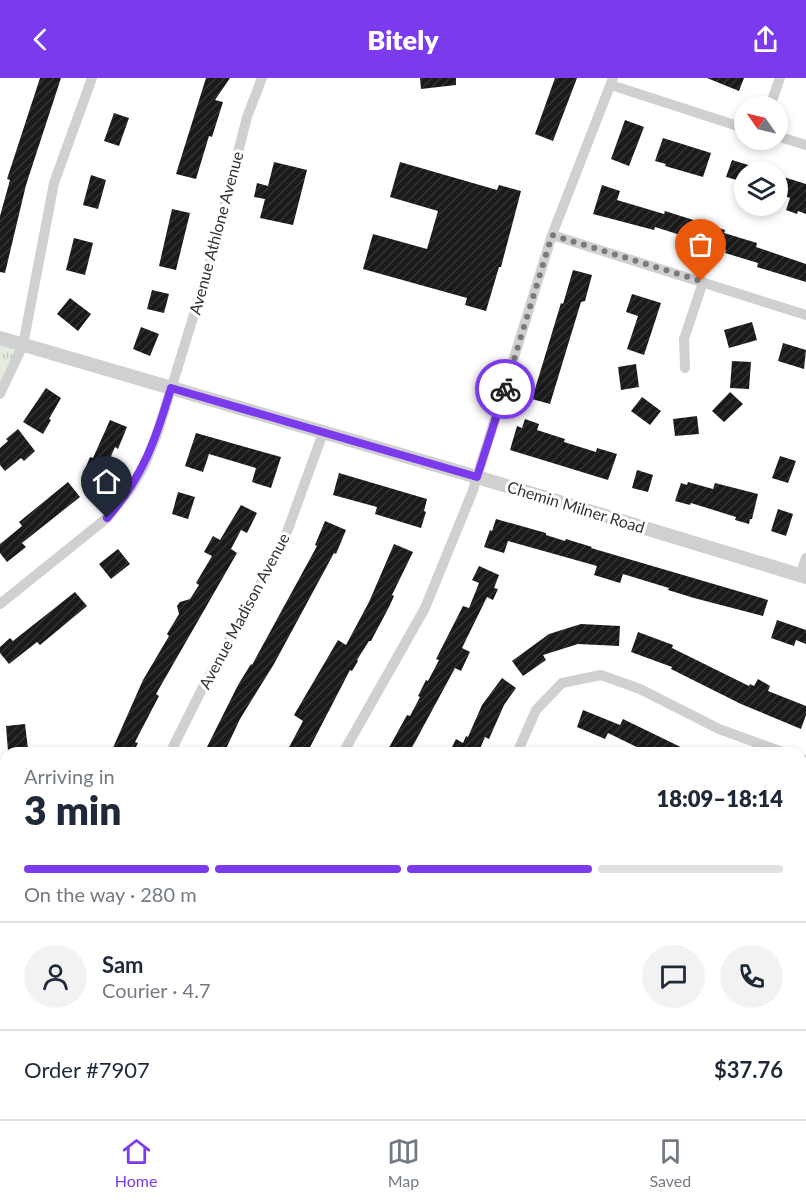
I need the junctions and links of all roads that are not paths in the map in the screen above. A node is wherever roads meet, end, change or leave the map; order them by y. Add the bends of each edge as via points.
1 (92, 78) edge
2 (262, 78) edge
3 (780, 78) edge
4 (612, 81) edge
5 (774, 96) edge
6 (734, 124) edge
7 (788, 139) edge
8 (806, 145) edge
9 (552, 235) junction
10 (703, 282) junction
11 (806, 315) edge
12 (0, 338) edge
13 (22, 345) junction
14 (685, 368) dead end
15 (171, 388) junction
16 (0, 394) edge
17 (323, 433) junction
18 (477, 477) junction
19 (806, 558) edge
20 (803, 576) edge
21 (0, 604) edge
22 (173, 747) edge
23 (346, 747) edge
24 (520, 747) edge
25 (768, 747) edge

1 - 13 street via 54,183
2 - 15 street, Avenue Athlone Avenue
3 - 5 street
4 - 6 street
4 - 9 street
7 - 8 street
9 - 10 street
9 - 18 street
10 - 11 street
10 - 14 street via 684,339
12 - 13 street, Chemin Milner Road
13 - 15 street, Chemin Milner Road
13 - 16 street
15 - 17 street, Chemin Milner Road
15 - 21 street, Avenue Athlone Avenue via 144,466 121,502 107,518
17 - 18 street, Chemin Milner Road
17 - 22 street, Avenue Madison Avenue via 283,543
18 - 20 street, Chemin Milner Road
18 - 23 street via 425,608
19 - 20 street
24 - 25 street via 536,710 562,683 600,675 639,688 719,729

